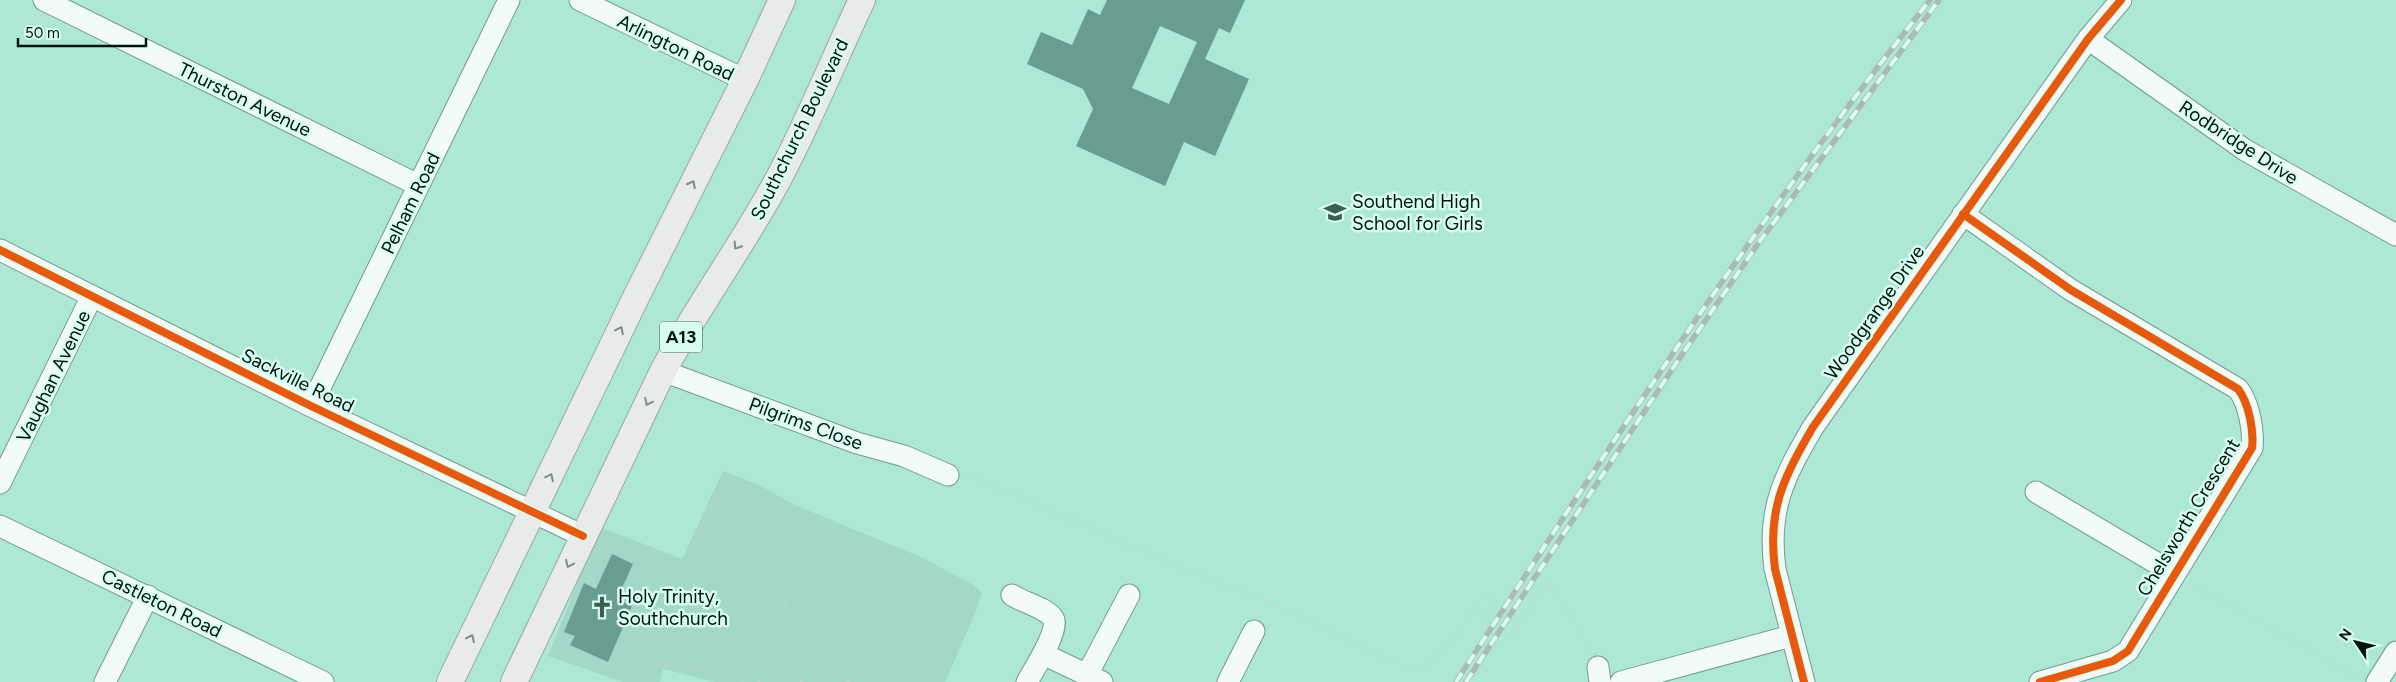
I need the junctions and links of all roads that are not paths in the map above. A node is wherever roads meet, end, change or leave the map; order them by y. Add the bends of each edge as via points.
1 (44, 0) edge
2 (509, 0) edge
3 (580, 0) edge
4 (782, 0) edge
5 (862, 0) edge
6 (2122, 0) edge
7 (2088, 39) junction
8 (745, 80) junction
9 (418, 186) junction
10 (1962, 214) junction
11 (2396, 235) edge
12 (0, 250) edge
13 (92, 296) junction
14 (663, 371) junction
15 (311, 406) junction
16 (948, 475) road end
17 (0, 483) edge
18 (2036, 492) dead end
19 (533, 513) junction
20 (0, 526) edge
21 (583, 536) junction
22 (2174, 574) junction
23 (1012, 595) dead end
24 (148, 596) junction
25 (1130, 596) dead end
26 (1254, 631) dead end
27 (1792, 636) junction
28 (2396, 652) edge
29 (1042, 654) junction
30 (1094, 678) edge
31 (105, 682) edge
32 (323, 682) edge
33 (450, 682) edge
34 (514, 682) edge
35 (1028, 682) edge
36 (1228, 682) edge
37 (1622, 682) edge
38 (1804, 682) edge
39 (2040, 682) edge
40 (2377, 682) edge

1 - 9 street, Thurston Avenue
2 - 9 street, Pelham Road
3 - 8 street, Arlington Road
4 - 8 main road
5 -> 14 main road, Southchurch Boulevard / A13 via 782,172 686,327
6 - 7 street, Woodgrange Drive
7 - 10 street, Woodgrange Drive
7 - 11 street, Rodbridge Drive via 2245,150
19 -> 8 main road
9 - 15 street, Pelham Road
10 - 22 street, Chelsworth Crescent via 2071,290 2238,389 2245,397 2252,448
10 - 27 street, Woodgrange Drive via 1813,427 1781,489 1773,520 1772,550
12 - 13 street, Sackville Road
13 - 15 street, Sackville Road
13 - 17 street, Vaughan Avenue
14 - 16 street, Pilgrims Close via 857,443 904,456
14 -> 21 main road, Southchurch Boulevard / A13
15 - 19 street, Sackville Road
18 - 22 street
19 - 21 street, Sackville Road
33 -> 19 main road
20 - 24 street, Castleton Road
21 -> 34 main road, Southchurch Boulevard / A13
22 - 39 street, Chelsworth Crescent via 2128,651 2113,661
23 - 29 street via 1054,619 1055,630
24 - 31 street
24 - 32 street, Castleton Road
25 - 30 street
26 - 36 street
27 - 37 street
27 - 38 street, Woodgrange Drive
28 - 40 street
29 - 30 street
29 - 35 street

